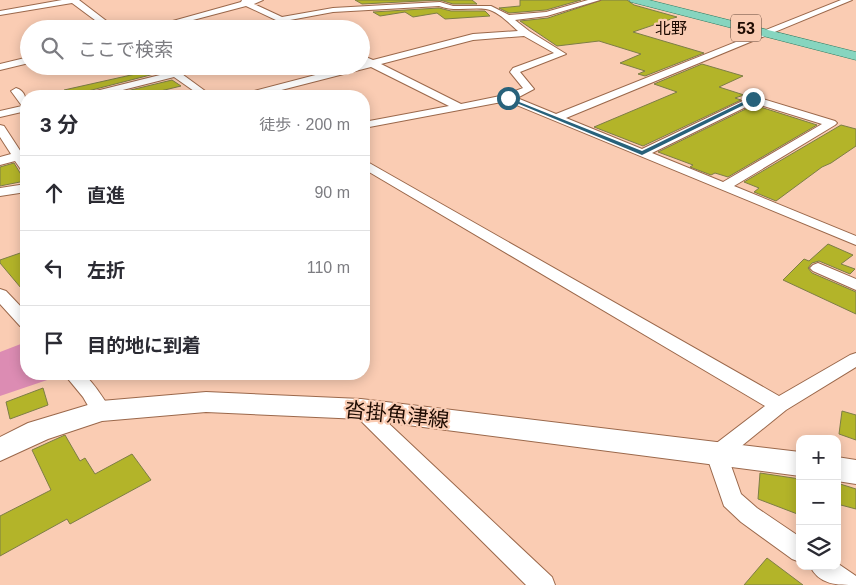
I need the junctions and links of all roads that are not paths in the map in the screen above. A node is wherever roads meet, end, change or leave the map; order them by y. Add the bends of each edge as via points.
1 (74, 0) edge
2 (259, 0) edge
3 (596, 0) edge
4 (635, 0) edge
5 (848, 0) edge
6 (824, 1) dead end
7 (244, 2) edge
8 (838, 4) junction
9 (856, 8) edge
10 (0, 13) edge
11 (508, 18) junction
12 (185, 19) joint
13 (282, 19) joint
14 (101, 20) edge
15 (181, 20) edge
16 (526, 33) junction
17 (767, 33) junction
18 (856, 56) edge
19 (20, 62) edge
20 (372, 64) joint
21 (0, 68) edge
22 (172, 75) edge
23 (177, 75) edge
24 (329, 75) edge
25 (112, 90) edge
26 (196, 90) edge
27 (270, 90) edge
28 (16, 91) dead end
29 (20, 96) edge
30 (508, 98) junction
31 (460, 107) junction
32 (20, 109) edge
33 (0, 114) edge
34 (556, 118) junction
35 (370, 123) edge
36 (0, 128) edge
37 (20, 153) edge
38 (642, 153) junction
39 (20, 156) edge
40 (0, 161) edge
41 (370, 167) edge
42 (724, 186) junction
43 (20, 189) edge
44 (0, 192) edge
45 (856, 240) edge
46 (818, 268) dead end
47 (856, 285) edge
48 (0, 294) edge
49 (20, 316) edge
50 (856, 359) edge
51 (79, 380) edge
52 (779, 406) junction
53 (361, 409) junction
54 (101, 411) junction
55 (0, 450) edge
56 (717, 454) junction
57 (796, 464) edge
58 (841, 470) edge
59 (856, 472) edge
60 (796, 548) edge
61 (828, 570) edge
62 (543, 585) edge
63 (849, 585) edge

1 - 10 street
1 - 14 street
2 - 7 street
3 - 11 street via 547,14
4 - 17 main road, 53
5 - 8 street
6 - 8 street
7 - 12 street
7 - 13 street
8 - 9 street
8 - 17 street
11 - 13 street via 485,7 397,4
11 - 16 street
12 - 15 street
16 - 20 street via 473,37
16 - 30 street via 561,54 516,70 529,89
17 - 18 main road, 53
17 - 34 street
19 - 21 street
20 - 31 street
22 - 25 street
23 - 26 street
24 - 27 street
28 - 29 street
30 - 31 street
30 - 34 street
31 - 35 street
32 - 33 street
34 - 38 street
36 - 37 street
38 - 42 street
38 - 42 street via 753,99 831,123
39 - 40 street
41 - 52 street
42 - 45 street
43 - 44 street
46 - 47 street
48 - 49 street
50 - 52 street
51 - 54 street
52 - 56 street
53 - 54 main road, 沓掛魚津線 via 206,402
53 - 56 main road, 沓掛魚津線
53 - 62 street
54 - 55 main road, 沓掛魚津線 via 38,431
56 - 57 main road, 沓掛魚津線
56 - 60 street via 732,499
58 - 59 main road
61 - 63 street

